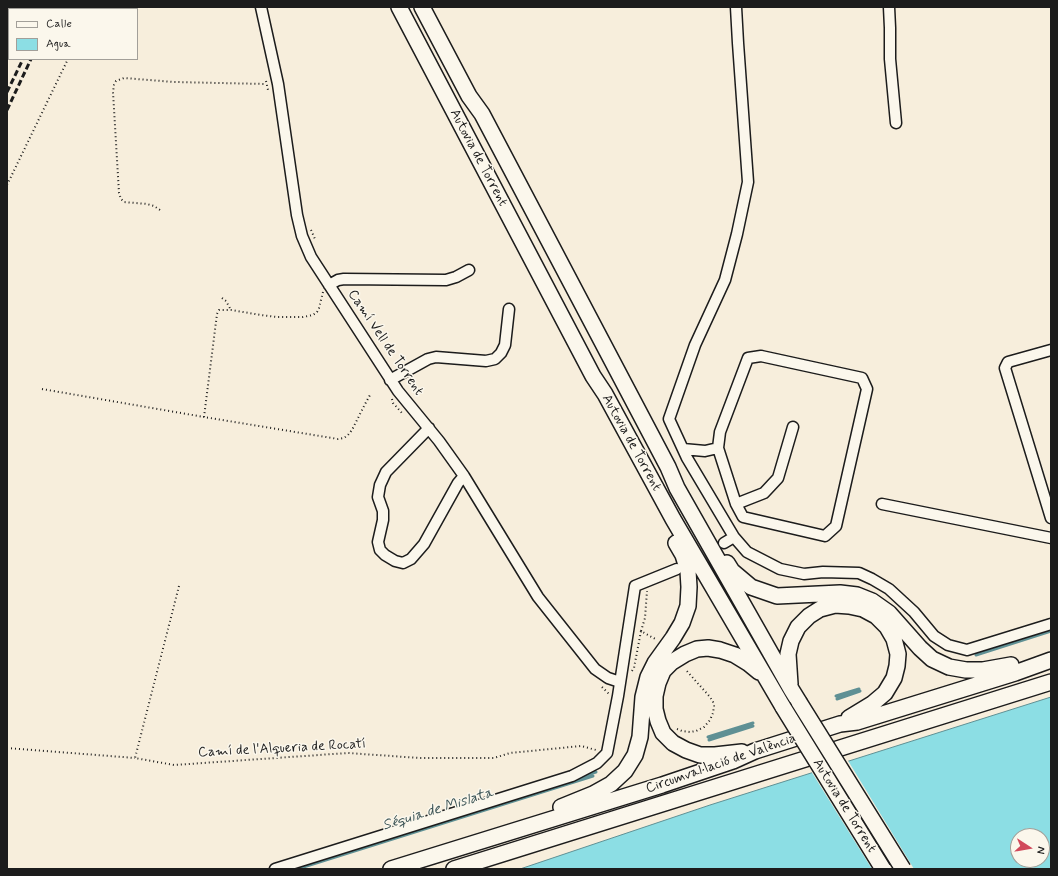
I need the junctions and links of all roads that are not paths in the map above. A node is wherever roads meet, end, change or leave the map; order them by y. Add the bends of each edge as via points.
1 (262, 7) edge
2 (398, 7) edge
3 (422, 7) edge
4 (432, 7) edge
5 (736, 7) edge
6 (889, 7) edge
7 (482, 114) junction
8 (896, 123) dead end
9 (469, 270) dead end
10 (329, 285) junction
11 (509, 310) dead end
12 (1051, 350) edge
13 (593, 376) junction
14 (390, 380) junction
15 (429, 428) junction
16 (793, 428) dead end
17 (718, 448) junction
18 (683, 449) junction
19 (668, 467) junction
20 (464, 476) junction
21 (736, 504) junction
22 (882, 504) dead end
23 (1051, 518) edge
24 (734, 537) junction
25 (1051, 538) edge
26 (724, 542) tunnel mouth
27 (677, 569) dead end
28 (1051, 624) edge
29 (1046, 662) edge
30 (764, 676) junction
31 (620, 682) junction
32 (1051, 682) edge
33 (791, 689) junction
34 (840, 724) junction
35 (755, 751) junction
36 (542, 822) junction
37 (275, 869) edge
38 (392, 869) edge
39 (454, 869) edge
40 (883, 869) edge
41 (903, 869) edge

1 - 10 street, Camí Vell de Torrent via 278,84 300,229 311,257
2 - 13 highway, Autovia de Torrent
3 - 7 highway, Autovia de Torrent via 469,96
4 - 7 highway via 476,91
5 - 18 street via 748,182 725,280 695,345 669,419
6 - 8 street via 890,59
7 - 19 highway, Autovia de Torrent
9 - 10 street via 446,280 344,278
10 - 14 street, Camí Vell de Torrent
11 - 14 street via 505,345 495,358 486,361 436,357
12 - 23 street via 1008,362 1004,368
13 - 30 highway, Autovia de Torrent
13 - 36 highway via 599,400 683,555 690,587 688,606 682,623 648,677 640,737 634,755 624,771 611,784 560,807
14 - 15 street, Camí Vell de Torrent
15 - 20 street, Camí Vell de Torrent
15 - 20 street via 386,472 380,485 378,497 383,511 378,542 380,550 395,561 403,563 411,559 424,544
16 - 21 street via 778,478 764,493
17 - 18 street via 706,451
17 - 21 street
17 - 21 street via 720,432 748,358 761,356 862,378 867,389 836,526 825,536 743,517
18 - 24 street
19 - 29 highway via 683,484 732,572 751,587 777,596 840,593 857,595 872,601 890,613 932,659 949,667 983,670
19 - 33 highway, Autovia de Torrent via 677,488
20 - 31 street, Camí Vell de Torrent via 538,597 595,669
22 - 25 street
24 - 26 street
24 - 28 street via 747,552 780,569 804,574 859,574 872,579 889,589 914,612 934,636 948,645 967,650
27 - 31 street via 634,586
29 - 34 highway, Circumval·lació de València via 858,722
30 - 35 highway via 735,655 708,648 697,649 672,662 663,671 655,696 658,721 663,733 673,743 700,755
30 - 40 highway, Autovia de Torrent, bridge
31 - 37 street via 607,752 597,764 572,776
32 - 39 highway, Circumval·lació de València
33 - 34 highway via 788,654 791,641 798,627 809,616 820,609 835,605 863,609 876,616 894,639 898,666 885,693
33 - 41 highway, Autovia de Torrent, bridge
34 - 35 highway, Circumval·lació de València
35 - 36 highway, Circumval·lació de València via 733,761
36 - 38 highway, Circumval·lació de València

